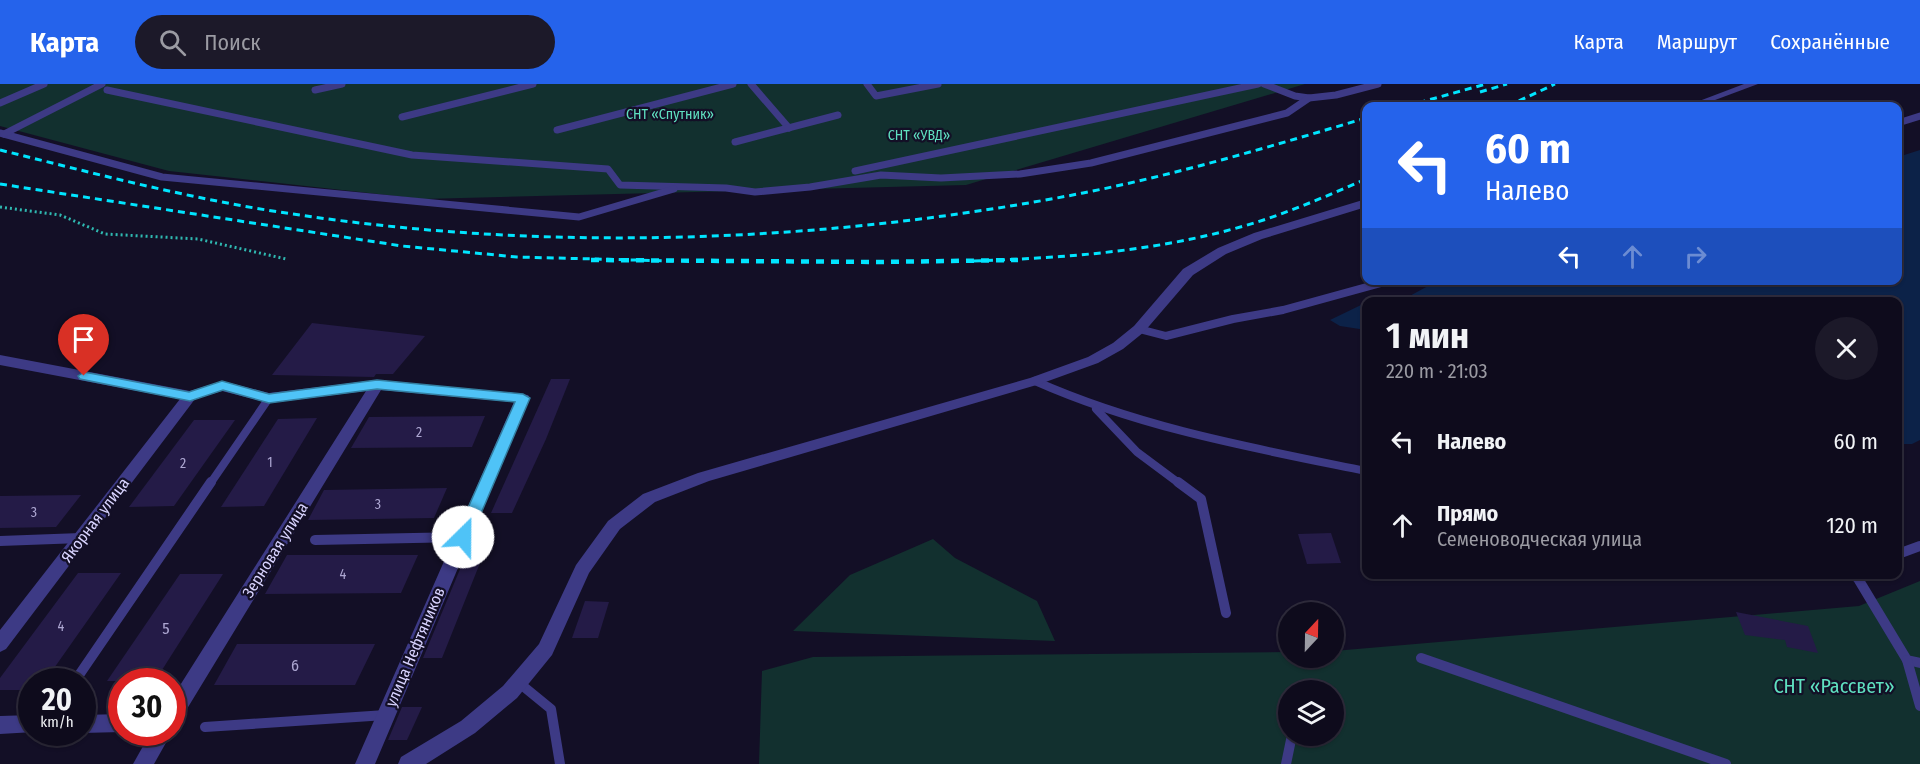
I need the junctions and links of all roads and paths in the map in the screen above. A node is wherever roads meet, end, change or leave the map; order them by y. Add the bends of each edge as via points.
1 (44, 84) edge
2 (342, 84) edge
3 (533, 84) edge
4 (733, 84) edge
5 (751, 84) edge
6 (867, 84) edge
7 (938, 84) edge
8 (1258, 84) edge
9 (1264, 84) edge
10 (1378, 84) edge
11 (1754, 84) edge
12 (104, 87) edge
13 (315, 90) dead end
14 (1309, 98) junction
15 (1, 101) edge
16 (1702, 102) edge
17 (838, 115) dead end
18 (1920, 116) edge
19 (402, 117) dead end
20 (1902, 122) edge
21 (789, 128) junction
22 (557, 130) dead end
23 (2, 133) edge
24 (735, 142) dead end
25 (855, 171) dead end
26 (682, 186) junction
27 (1362, 204) edge
28 (0, 207) edge
29 (286, 259) dead end
30 (1374, 285) edge
31 (1139, 329) junction
32 (0, 360) edge
33 (1035, 381) junction
34 (377, 385) junction
35 (190, 396) junction
36 (269, 398) junction
37 (1094, 407) junction
38 (1362, 470) edge
39 (463, 537) junction
40 (81, 538) junction
41 (315, 540) dead end
42 (0, 541) edge
43 (1920, 546) edge
44 (1902, 553) edge
45 (1857, 579) edge
46 (1226, 613) dead end
47 (7, 625) edge
48 (0, 644) edge
49 (1421, 658) dead end
50 (1907, 660) junction
51 (1920, 663) edge
52 (84, 668) edge
53 (518, 682) junction
54 (186, 693) edge
55 (1920, 706) edge
56 (386, 715) junction
57 (18, 724) edge
58 (0, 725) edge
59 (205, 727) dead end
60 (153, 746) edge
61 (1290, 746) edge
62 (430, 757) edge
63 (142, 764) edge
64 (365, 764) edge
65 (408, 764) edge
66 (560, 764) edge
67 (1286, 764) edge
68 (1726, 764) edge

1 - 15 lane
2 - 13 lane
3 - 19 lane
4 - 22 lane
5 - 21 lane
6 - 7 lane via 876,96
8 - 25 lane
9 - 14 lane
10 - 14 lane
11 - 16 street
12 - 23 lane
12 - 26 lane via 412,155 608,169 620,185
14 - 26 lane via 1287,113 1091,163 1020,174 941,178 881,175 756,192
17 - 21 lane
18 - 20 lane
21 - 24 lane
23 - 26 lane via 162,177 579,217
27 - 31 street via 1222,251 1188,272
28 - 29 path via 60,215 105,234 198,239
30 - 31 lane via 1167,336
31 - 33 street via 1093,360
32 - 35 street
33 - 37 lane
33 - 53 street via 704,477 649,498 614,525 582,570 546,649
34 - 36 street
34 - 39 street, улица Нефтяников via 523,398
34 - 54 street, Зерновая улица
35 - 36 street via 222,386
35 - 40 street, Якорная улица
36 - 52 lane
37 - 38 lane via 1168,428
37 - 46 lane via 1137,452 1201,499
39 - 41 lane
39 - 56 street, улица Нефтяников
40 - 42 lane
40 - 47 street, Якорная улица
43 - 44 lane
45 - 50 lane
47 - 48 street, Якорная улица
49 - 68 lane
50 - 51 lane
50 - 55 lane
53 - 62 street
53 - 66 lane via 551,709
56 - 59 lane
56 - 64 street, улица Нефтяников
57 - 58 street
60 - 63 street
61 - 67 lane
62 - 65 street

